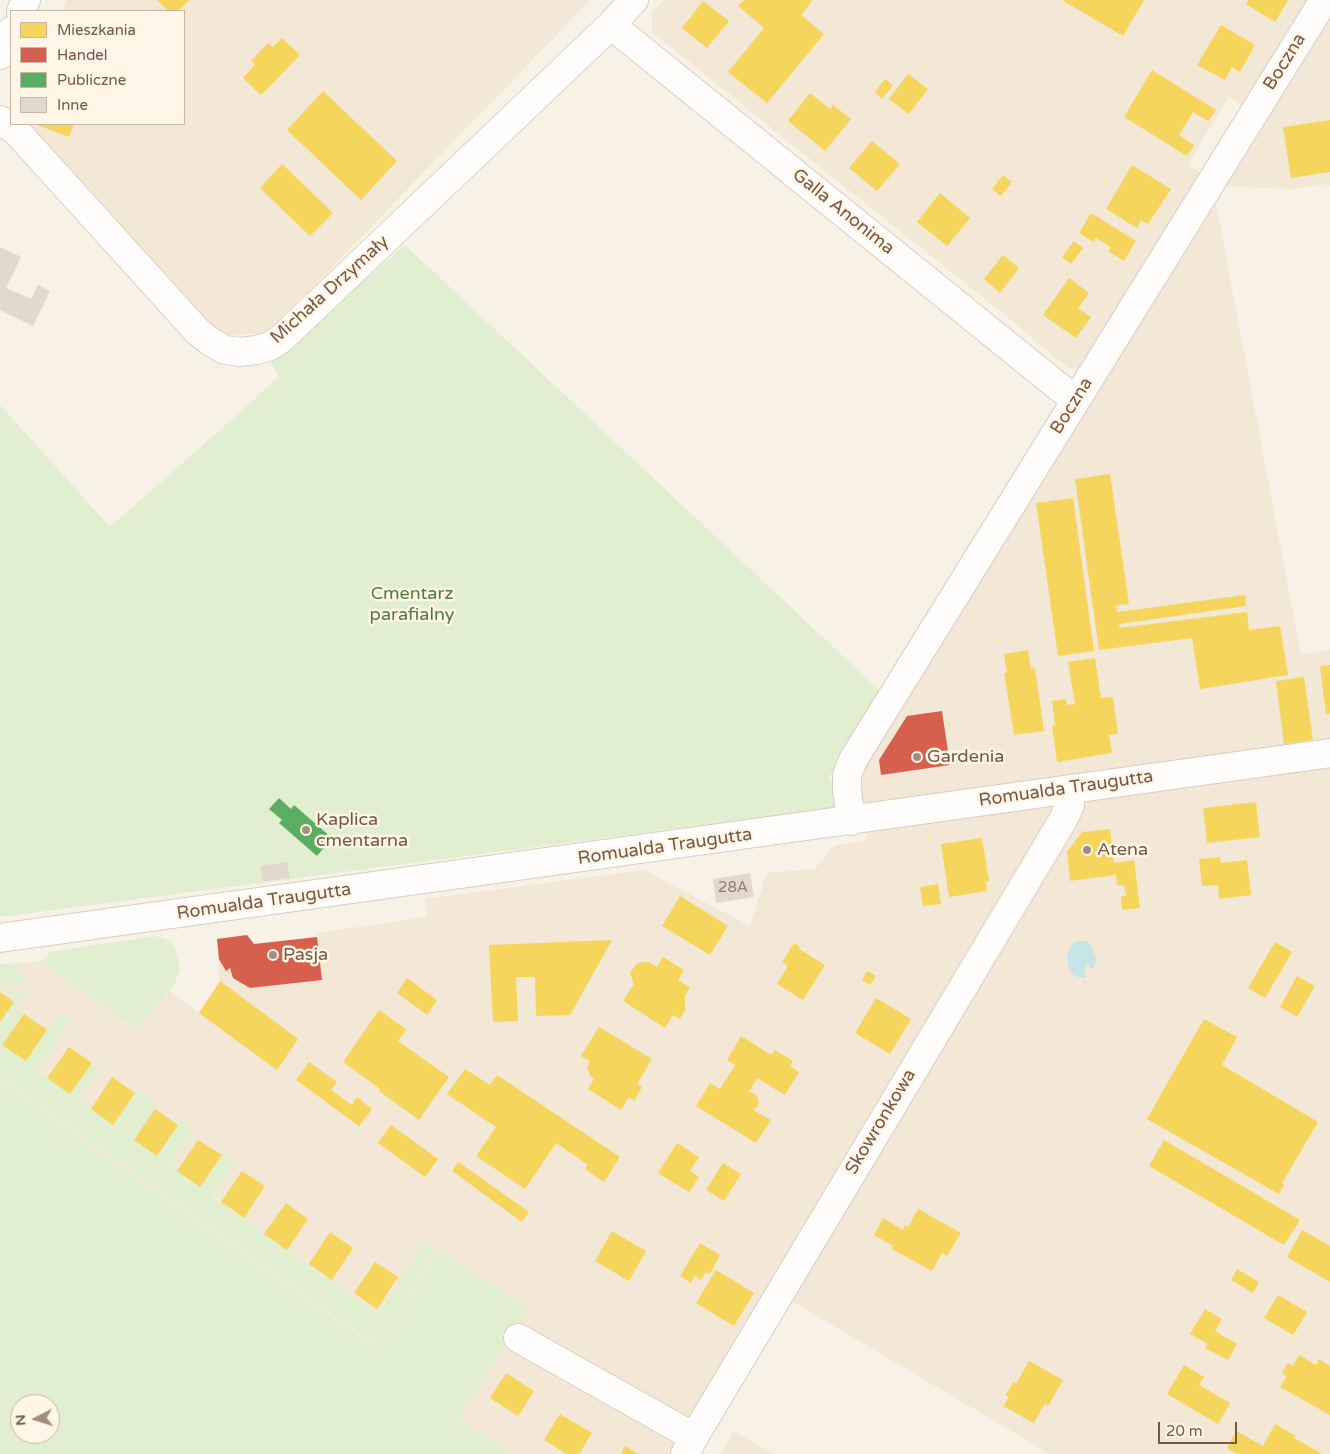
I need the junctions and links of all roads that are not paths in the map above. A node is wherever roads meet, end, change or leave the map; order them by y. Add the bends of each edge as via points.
1 (634, 0) edge
2 (1324, 0) edge
3 (611, 25) junction
4 (10, 33) edge
5 (0, 55) edge
6 (0, 120) edge
7 (1075, 400) junction
8 (1330, 753) edge
9 (1069, 789) junction
10 (851, 820) junction
11 (0, 938) edge
12 (518, 1338) dead end
13 (689, 1445) edge

1 - 3 street, Michała Drzymały
2 - 7 street, Boczna
3 - 6 street, Michała Drzymały via 282,338 257,350 224,350 198,332 16,131
3 - 7 street, Galla Anonima
4 - 5 street
7 - 10 street, Boczna via 849,767 847,789
8 - 9 street, Romualda Traugutta
9 - 10 street, Romualda Traugutta
9 - 13 street, Skowronkowa via 1070,805 1063,820
10 - 11 street, Romualda Traugutta
12 - 13 street

